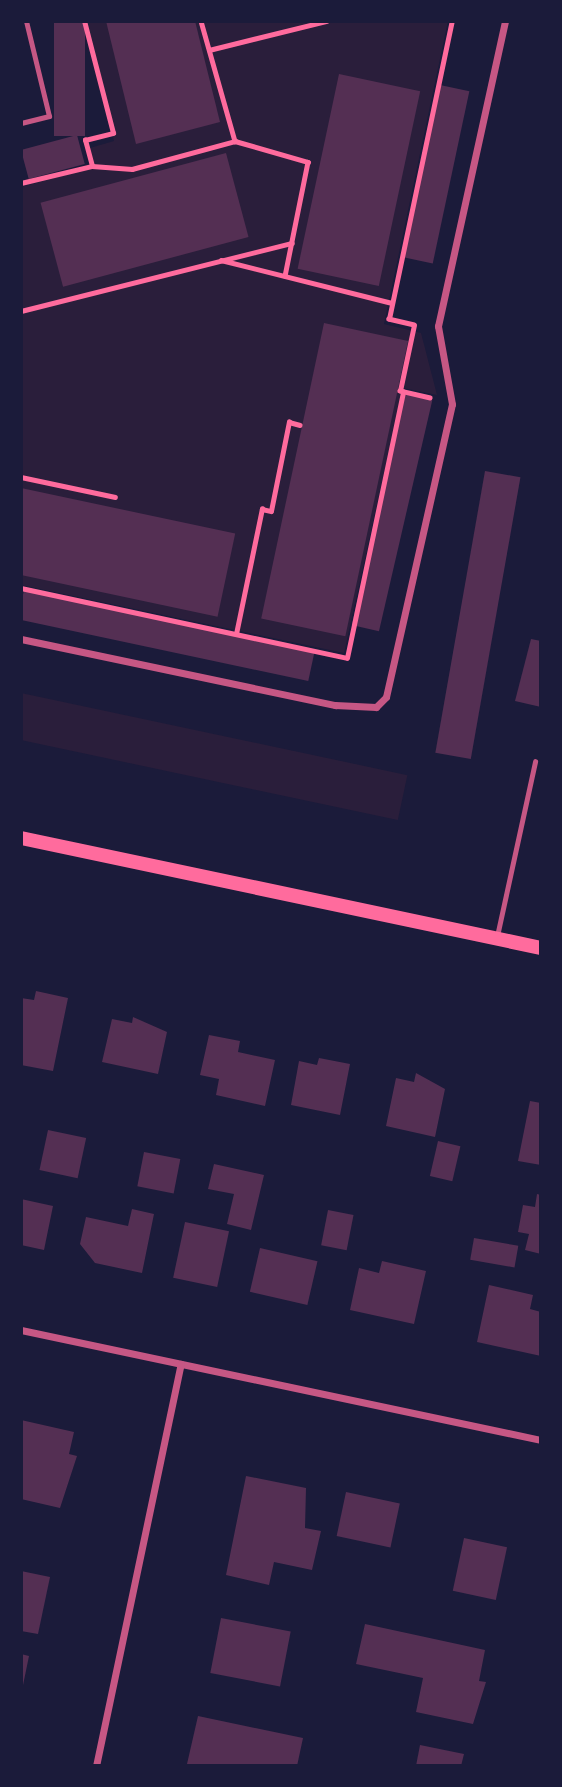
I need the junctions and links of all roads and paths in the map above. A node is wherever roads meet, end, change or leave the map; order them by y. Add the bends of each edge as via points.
1 (26, 21) edge
2 (85, 21) edge
3 (201, 21) edge
4 (326, 21) edge
5 (452, 21) edge
6 (505, 21) edge
7 (209, 50) junction
8 (21, 123) edge
9 (235, 141) junction
10 (92, 166) junction
11 (21, 183) edge
12 (292, 243) junction
13 (220, 260) junction
14 (285, 275) junction
15 (392, 303) junction
16 (21, 311) edge
17 (403, 392) junction
18 (431, 398) dead end
19 (300, 425) dead end
20 (21, 477) edge
21 (115, 497) dead end
22 (21, 588) edge
23 (236, 634) junction
24 (21, 639) edge
25 (534, 761) dead end
26 (21, 838) edge
27 (496, 939) junction
28 (541, 948) edge
29 (21, 1330) edge
30 (181, 1364) junction
31 (541, 1440) edge
32 (96, 1766) edge

1 - 8 lane via 49,116
2 - 10 path via 113,133 85,140
3 - 7 path
4 - 7 path
5 - 15 path
6 - 24 street via 438,326 452,404 397,668 376,707 335,705
7 - 9 path
9 - 10 path via 132,169
9 - 12 path via 308,162
10 - 11 path
12 - 13 path
12 - 14 path
13 - 14 path
13 - 16 path
14 - 15 path
15 - 17 path via 389,319 414,325
17 - 18 path
17 - 23 path via 347,658
19 - 23 path via 289,422 271,511 262,509
20 - 21 path
22 - 23 path
25 - 27 lane
26 - 27 main road
27 - 28 main road
29 - 30 street
30 - 31 street
30 - 32 street

